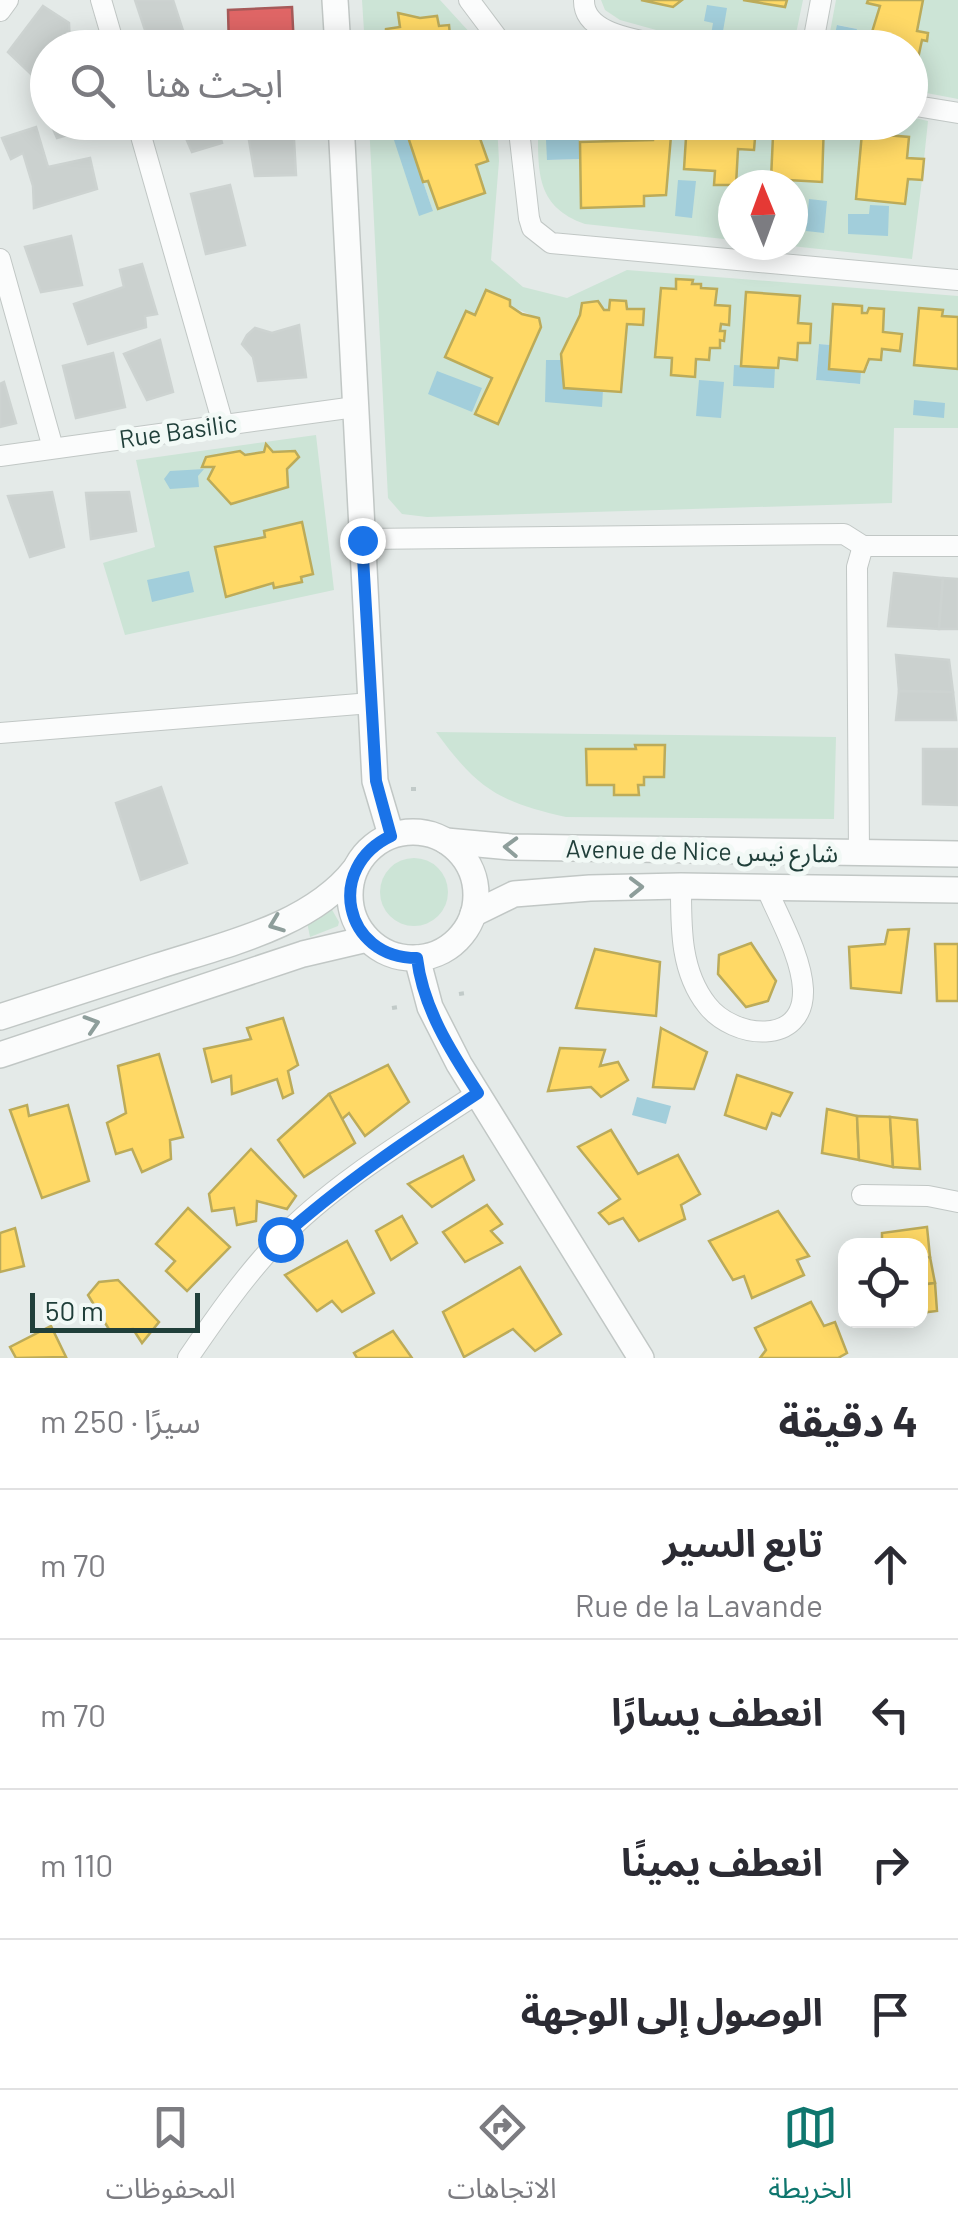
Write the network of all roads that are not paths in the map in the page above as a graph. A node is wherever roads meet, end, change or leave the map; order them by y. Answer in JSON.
{"nodes":[{"id":1,"x":8,"y":0,"type":"edge"},
{"id":2,"x":102,"y":0,"type":"edge"},
{"id":3,"x":335,"y":0,"type":"edge"},
{"id":4,"x":469,"y":0,"type":"edge"},
{"id":5,"x":584,"y":0,"type":"edge"},
{"id":6,"x":821,"y":0,"type":"edge"},
{"id":7,"x":0,"y":11,"type":"edge"},
{"id":8,"x":110,"y":30,"type":"edge"},
{"id":9,"x":337,"y":30,"type":"edge"},
{"id":10,"x":492,"y":30,"type":"edge"},
{"id":11,"x":610,"y":30,"type":"edge"},
{"id":12,"x":815,"y":30,"type":"edge"},
{"id":13,"x":928,"y":107,"type":"edge"},
{"id":14,"x":958,"y":112,"type":"edge"},
{"id":15,"x":141,"y":140,"type":"edge"},
{"id":16,"x":342,"y":140,"type":"edge"},
{"id":17,"x":520,"y":140,"type":"edge"},
{"id":18,"x":0,"y":259,"type":"edge"},
{"id":19,"x":958,"y":280,"type":"edge"},
{"id":20,"x":355,"y":407,"type":"junction"},
{"id":21,"x":223,"y":424,"type":"junction"},
{"id":22,"x":54,"y":448,"type":"junction"},
{"id":23,"x":0,"y":456,"type":"edge"},
{"id":24,"x":362,"y":540,"type":"junction"},
{"id":25,"x":863,"y":546,"type":"junction"},
{"id":26,"x":958,"y":546,"type":"edge"},
{"id":27,"x":371,"y":703,"type":"junction"},
{"id":28,"x":0,"y":733,"type":"edge"},
{"id":29,"x":391,"y":836,"type":"junction"},
{"id":30,"x":446,"y":841,"type":"junction"},
{"id":31,"x":859,"y":853,"type":"junction"},
{"id":32,"x":958,"y":854,"type":"edge"},
{"id":33,"x":354,"y":869,"type":"junction"},
{"id":34,"x":681,"y":886,"type":"junction"},
{"id":35,"x":766,"y":887,"type":"junction"},
{"id":36,"x":958,"y":890,"type":"edge"},
{"id":37,"x":474,"y":914,"type":"junction"},
{"id":38,"x":367,"y":939,"type":"junction"},
{"id":39,"x":417,"y":958,"type":"junction"},
{"id":40,"x":0,"y":1017,"type":"edge"},
{"id":41,"x":0,"y":1055,"type":"edge"},
{"id":42,"x":478,"y":1093,"type":"junction"},
{"id":43,"x":862,"y":1195,"type":"dead end"},
{"id":44,"x":958,"y":1202,"type":"edge"},
{"id":45,"x":188,"y":1358,"type":"edge"},
{"id":46,"x":641,"y":1358,"type":"edge"}],
"edges":[{"from":1,"to":7,"type":"street"},
{"from":2,"to":8,"type":"street"},
{"from":3,"to":9,"type":"street"},
{"from":4,"to":10,"type":"street"},
{"from":5,"to":11,"type":"street"},
{"from":6,"to":12,"type":"street"},
{"from":13,"to":14,"type":"street"},
{"from":15,"to":21,"type":"street"},
{"from":16,"to":20,"type":"street"},
{"from":17,"to":19,"type":"street"},
{"from":18,"to":22,"type":"street"},
{"from":20,"to":21,"type":"street","name":"Rue Basilic"},
{"from":20,"to":24,"type":"street"},
{"from":21,"to":22,"type":"street","name":"Rue Basilic"},
{"from":22,"to":23,"type":"street","name":"Rue Basilic"},
{"from":24,"to":25,"type":"street"},
{"from":24,"to":27,"type":"street"},
{"from":25,"to":26,"type":"street"},
{"from":25,"to":31,"type":"street"},
{"from":27,"to":28,"type":"street"},
{"from":27,"to":29,"type":"street"},
{"from":29,"to":30,"type":"street"},
{"from":29,"to":33,"type":"street"},
{"from":31,"to":30,"type":"street","name":"Avenue de Nice شارع نيس","one_way":true},
{"from":30,"to":37,"type":"street"},
{"from":31,"to":32,"type":"street","name":"Avenue de Nice شارع نيس"},
{"from":33,"to":38,"type":"street"},
{"from":33,"to":40,"type":"street","one_way":true},
{"from":34,"to":35,"type":"street","name":"Avenue de Nice شارع نيس"},
{"from":34,"to":35,"type":"street"},
{"from":37,"to":34,"type":"street","name":"Avenue de Nice شارع نيس","one_way":true},
{"from":35,"to":36,"type":"street","name":"Avenue de Nice شارع نيس"},
{"from":37,"to":39,"type":"street"},
{"from":38,"to":39,"type":"street"},
{"from":41,"to":38,"type":"street","one_way":true},
{"from":39,"to":42,"type":"street"},
{"from":42,"to":45,"type":"street"},
{"from":42,"to":46,"type":"street"},
{"from":43,"to":44,"type":"street"}]}
